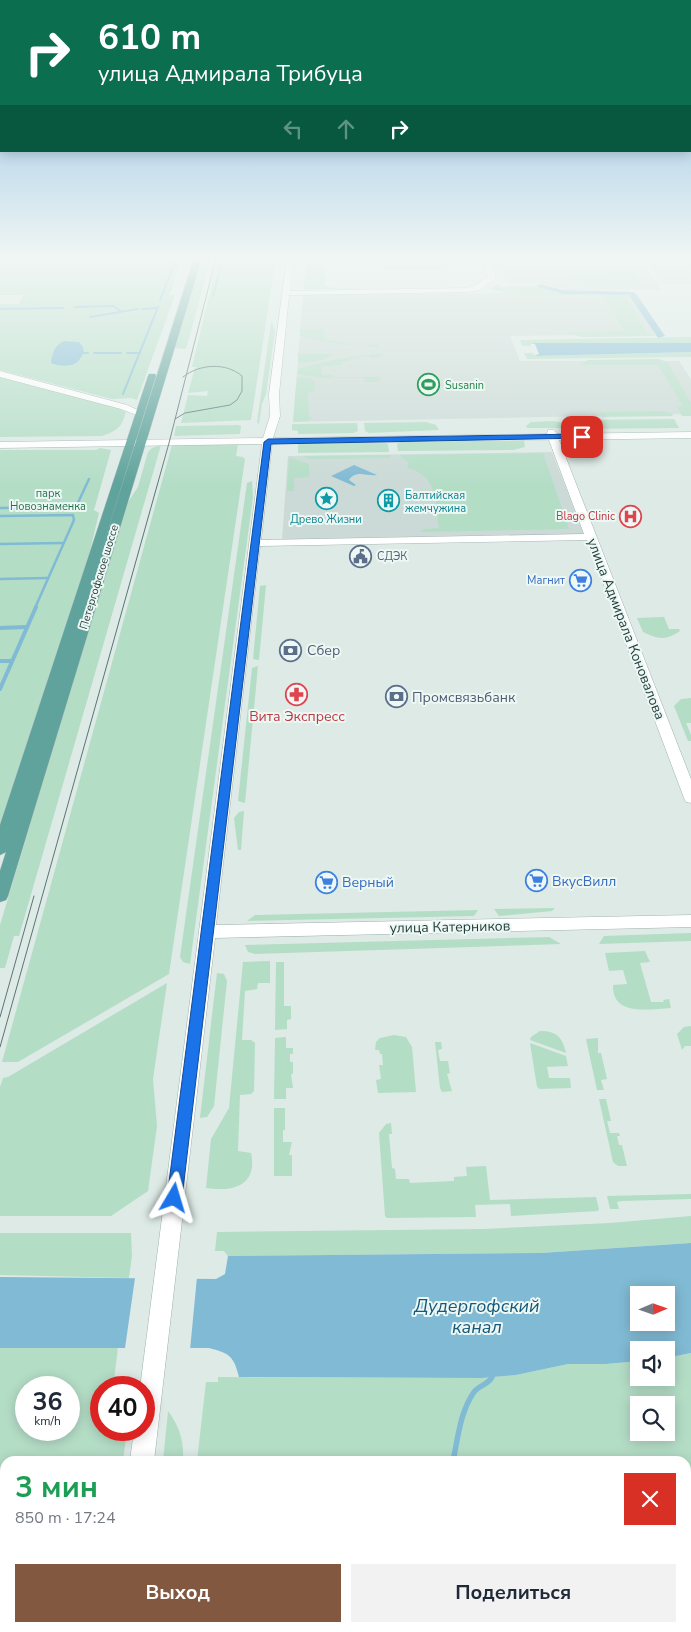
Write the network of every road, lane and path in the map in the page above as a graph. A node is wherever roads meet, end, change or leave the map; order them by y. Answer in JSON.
{"nodes":[{"id":1,"x":165,"y":334,"type":"edge"},
{"id":2,"x":175,"y":334,"type":"edge"},
{"id":3,"x":281,"y":334,"type":"edge"},
{"id":4,"x":0,"y":374,"type":"edge"},
{"id":5,"x":139,"y":413,"type":"junction"},
{"id":6,"x":691,"y":430,"type":"edge"},
{"id":7,"x":552,"y":435,"type":"junction"},
{"id":8,"x":691,"y":435,"type":"edge"},
{"id":9,"x":268,"y":439,"type":"junction"},
{"id":10,"x":0,"y":440,"type":"edge"},
{"id":11,"x":142,"y":440,"type":"junction"},
{"id":12,"x":130,"y":441,"type":"junction"},
{"id":13,"x":0,"y":445,"type":"edge"},
{"id":14,"x":591,"y":537,"type":"junction"},
{"id":15,"x":255,"y":543,"type":"junction"},
{"id":16,"x":691,"y":798,"type":"edge"},
{"id":17,"x":0,"y":849,"type":"edge"},
{"id":18,"x":0,"y":896,"type":"edge"},
{"id":19,"x":691,"y":921,"type":"edge"},
{"id":20,"x":208,"y":932,"type":"junction"},
{"id":21,"x":143,"y":1456,"type":"edge"}],
"edges":[{"from":1,"to":5,"type":"main road","name":"Петергофское шоссе"},
{"from":2,"to":11,"type":"main road","name":"Петергофское шоссе"},
{"from":3,"to":9,"type":"street"},
{"from":4,"to":5,"type":"street"},
{"from":5,"to":12,"type":"main road","name":"Петергофское шоссе"},
{"from":6,"to":7,"type":"street"},
{"from":7,"to":8,"type":"street"},
{"from":7,"to":9,"type":"street"},
{"from":7,"to":14,"type":"street","name":"улица Адмирала Коновалова"},
{"from":9,"to":11,"type":"street"},
{"from":9,"to":15,"type":"street"},
{"from":10,"to":12,"type":"street"},
{"from":11,"to":12,"type":"street"},
{"from":11,"to":18,"type":"main road","name":"Петергофское шоссе"},
{"from":12,"to":13,"type":"street"},
{"from":12,"to":17,"type":"main road","name":"Петергофское шоссе"},
{"from":14,"to":15,"type":"street"},
{"from":14,"to":16,"type":"street","name":"улица Адмирала Коновалова"},
{"from":15,"to":20,"type":"street"},
{"from":19,"to":20,"type":"street","name":"улица Катерников"},
{"from":20,"to":21,"type":"street"}]}
